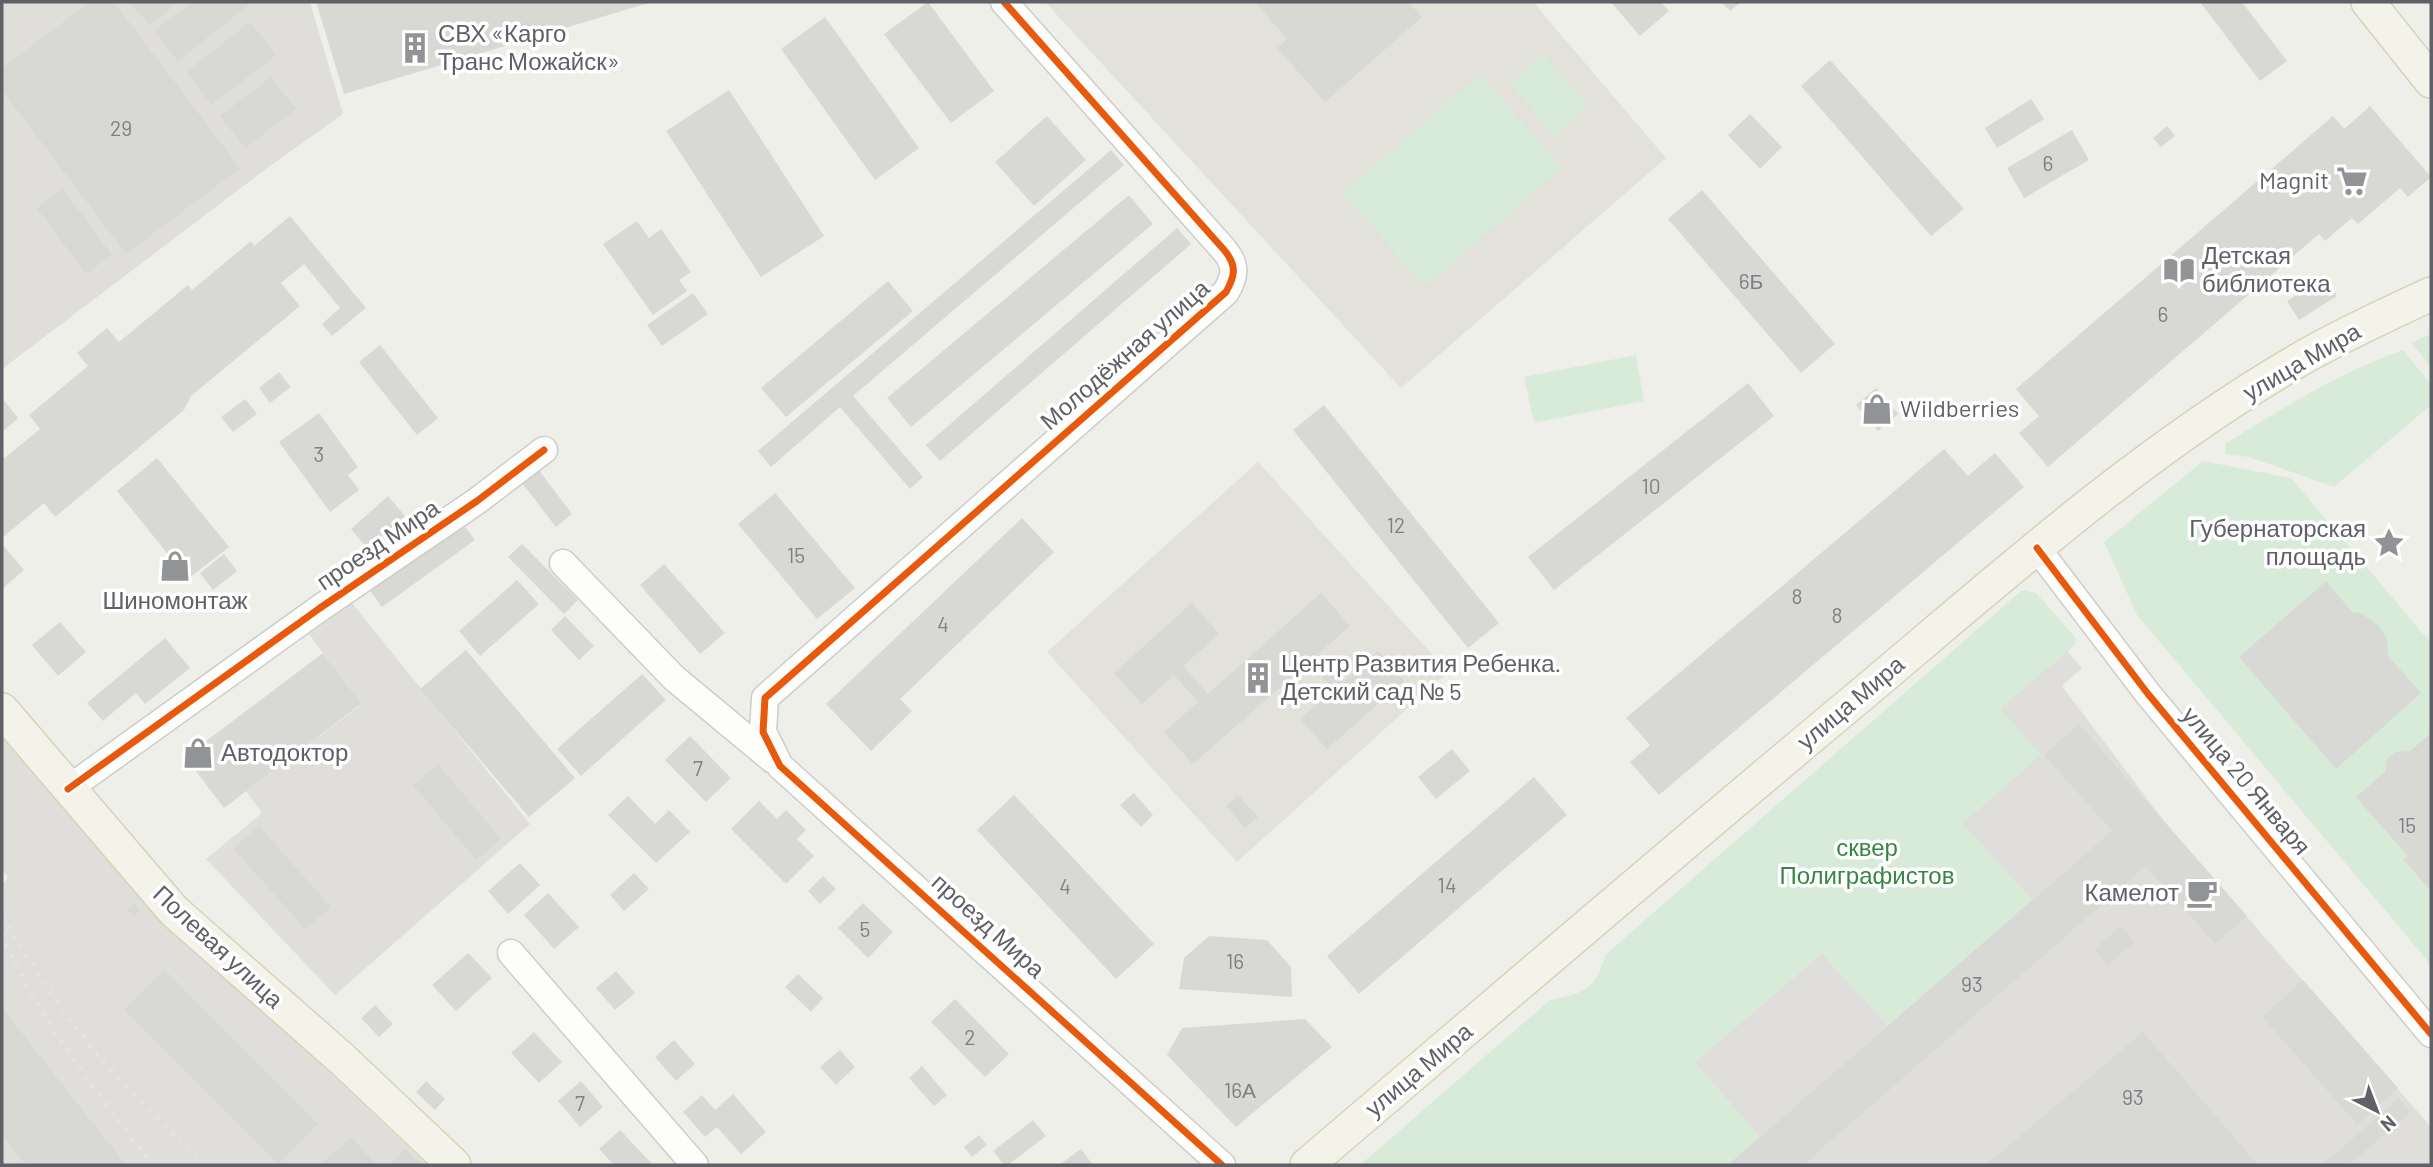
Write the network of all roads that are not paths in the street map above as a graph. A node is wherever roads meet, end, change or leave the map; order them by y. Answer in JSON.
{"nodes":[{"id":1,"x":1004,"y":2,"type":"edge"},
{"id":2,"x":2368,"y":2,"type":"edge"},
{"id":3,"x":2431,"y":81,"type":"edge"},
{"id":4,"x":2431,"y":294,"type":"edge"},
{"id":5,"x":544,"y":450,"type":"dead end"},
{"id":6,"x":2036,"y":548,"type":"junction"},
{"id":7,"x":563,"y":563,"type":"dead end"},
{"id":8,"x":765,"y":698,"type":"joint"},
{"id":9,"x":2,"y":710,"type":"edge"},
{"id":10,"x":780,"y":766,"type":"junction"},
{"id":11,"x":68,"y":789,"type":"junction"},
{"id":12,"x":511,"y":953,"type":"dead end"},
{"id":13,"x":2431,"y":1034,"type":"edge"},
{"id":14,"x":454,"y":1165,"type":"edge"},
{"id":15,"x":695,"y":1165,"type":"edge"},
{"id":16,"x":1222,"y":1165,"type":"edge"},
{"id":17,"x":1307,"y":1165,"type":"edge"}],
"edges":[{"from":1,"to":8,"type":"street","name":"Молодёжная улица"},
{"from":2,"to":3,"type":"main road"},
{"from":4,"to":6,"type":"main road","name":"улица Мира"},
{"from":5,"to":11,"type":"street","name":"проезд Мира"},
{"from":6,"to":13,"type":"street","name":"улица 20 Января"},
{"from":6,"to":17,"type":"main road","name":"улица Мира"},
{"from":7,"to":10,"type":"street","name":"проезд Мира"},
{"from":8,"to":10,"type":"street","name":"проезд Мира"},
{"from":9,"to":11,"type":"main road","name":"Полевая улица"},
{"from":10,"to":16,"type":"street","name":"проезд Мира"},
{"from":11,"to":14,"type":"main road","name":"Полевая улица"},
{"from":12,"to":15,"type":"street"}]}
